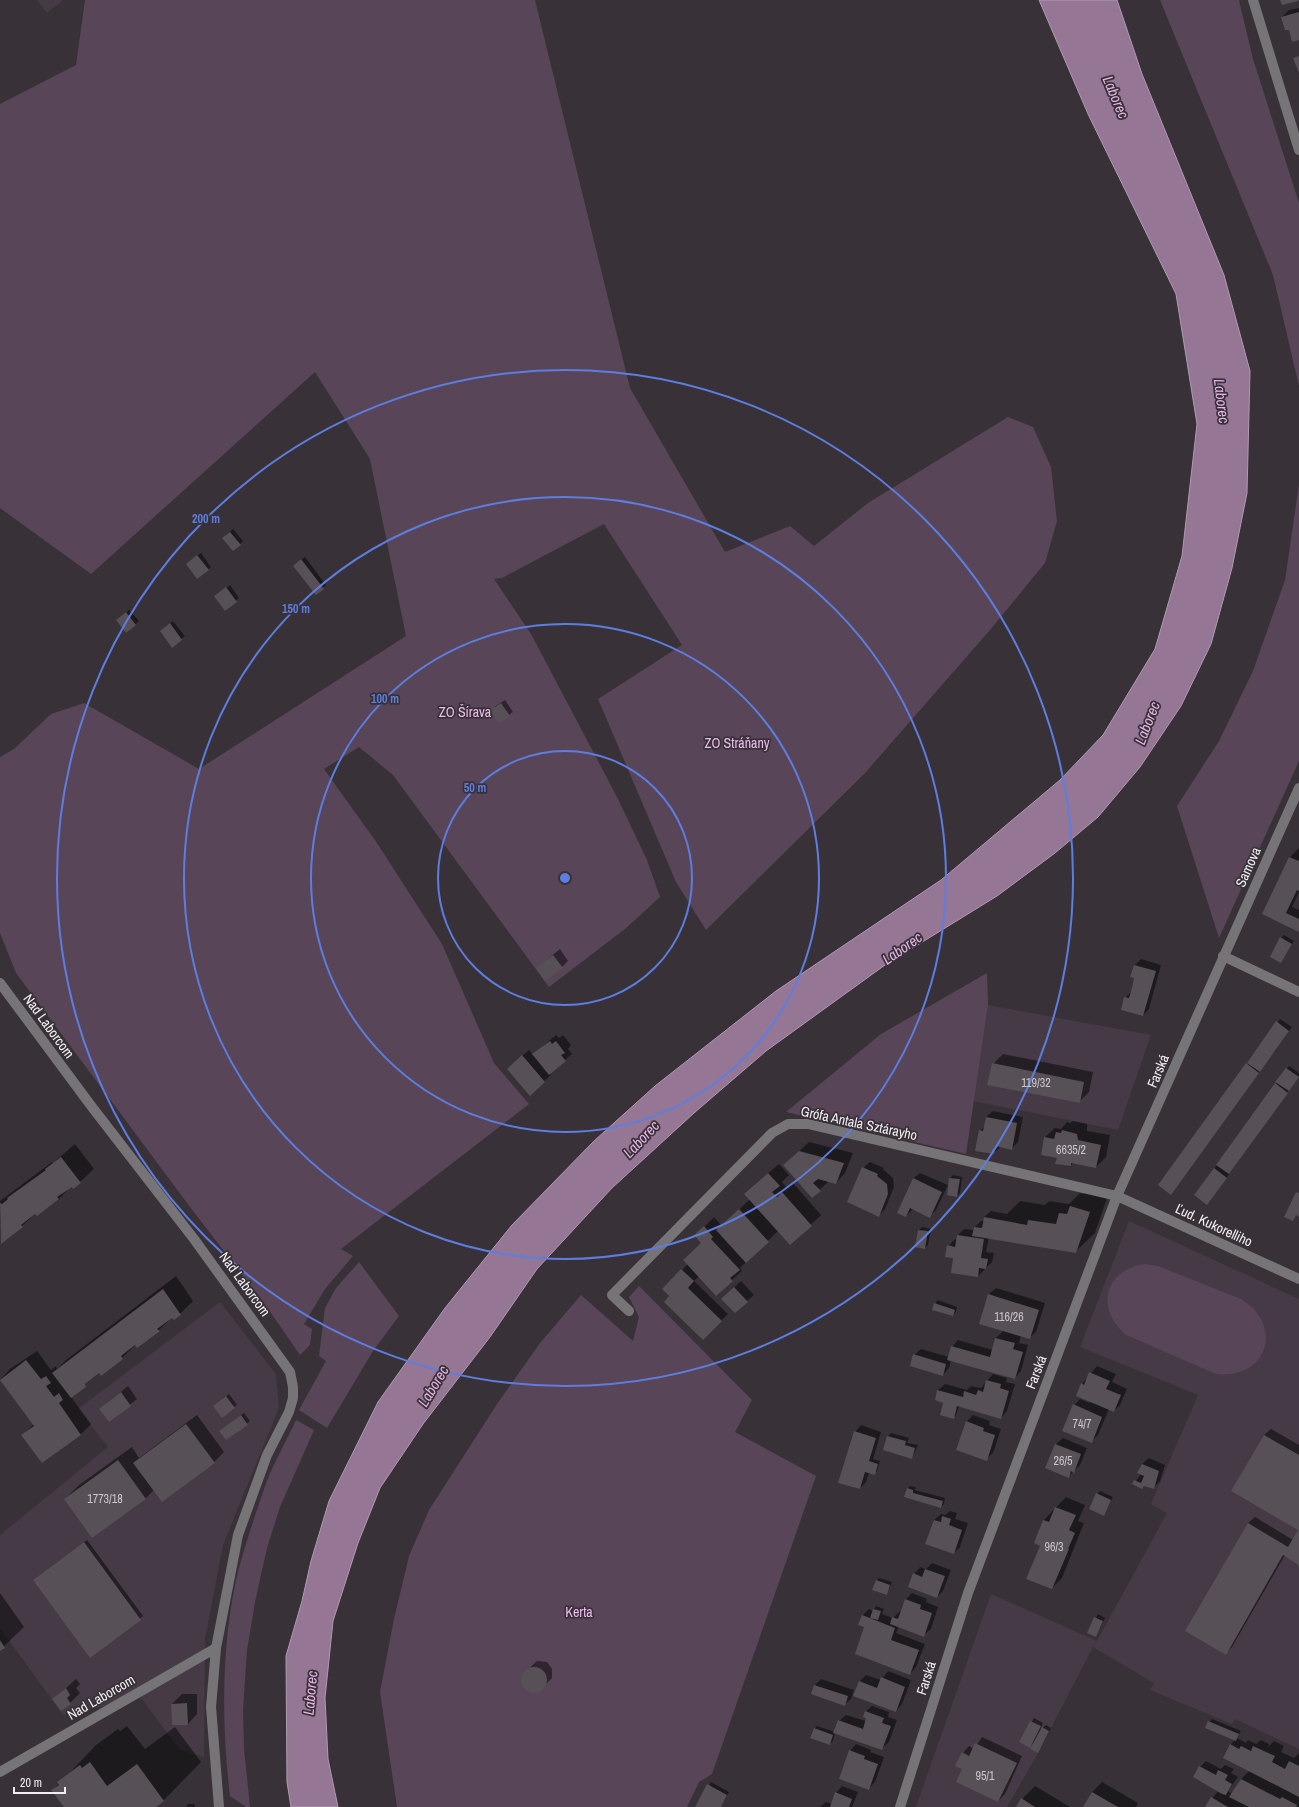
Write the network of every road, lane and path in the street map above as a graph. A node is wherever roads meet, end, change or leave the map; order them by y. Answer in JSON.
{"nodes":[{"id":1,"x":1253,"y":0,"type":"edge"},
{"id":2,"x":1299,"y":150,"type":"edge"},
{"id":3,"x":1299,"y":788,"type":"edge"},
{"id":4,"x":1223,"y":956,"type":"junction"},
{"id":5,"x":0,"y":983,"type":"edge"},
{"id":6,"x":1299,"y":992,"type":"edge"},
{"id":7,"x":1117,"y":1196,"type":"junction"},
{"id":8,"x":1299,"y":1279,"type":"edge"},
{"id":9,"x":629,"y":1311,"type":"dead end"},
{"id":10,"x":216,"y":1648,"type":"junction"},
{"id":11,"x":0,"y":1772,"type":"edge"},
{"id":12,"x":219,"y":1807,"type":"edge"},
{"id":13,"x":900,"y":1807,"type":"edge"}],
"edges":[{"from":1,"to":2,"type":"street"},
{"from":3,"to":4,"type":"street","name":"Samova"},
{"from":4,"to":6,"type":"street"},
{"from":4,"to":7,"type":"street","name":"Farská"},
{"from":5,"to":10,"type":"street","name":"Nad Laborcom"},
{"from":7,"to":8,"type":"street","name":"Ľud. Kukorelliho"},
{"from":7,"to":9,"type":"street","name":"Grófa Antala Sztárayho"},
{"from":7,"to":13,"type":"street","name":"Farská"},
{"from":10,"to":11,"type":"street","name":"Nad Laborcom"},
{"from":10,"to":12,"type":"street","name":"Nad Laborcom"}]}
